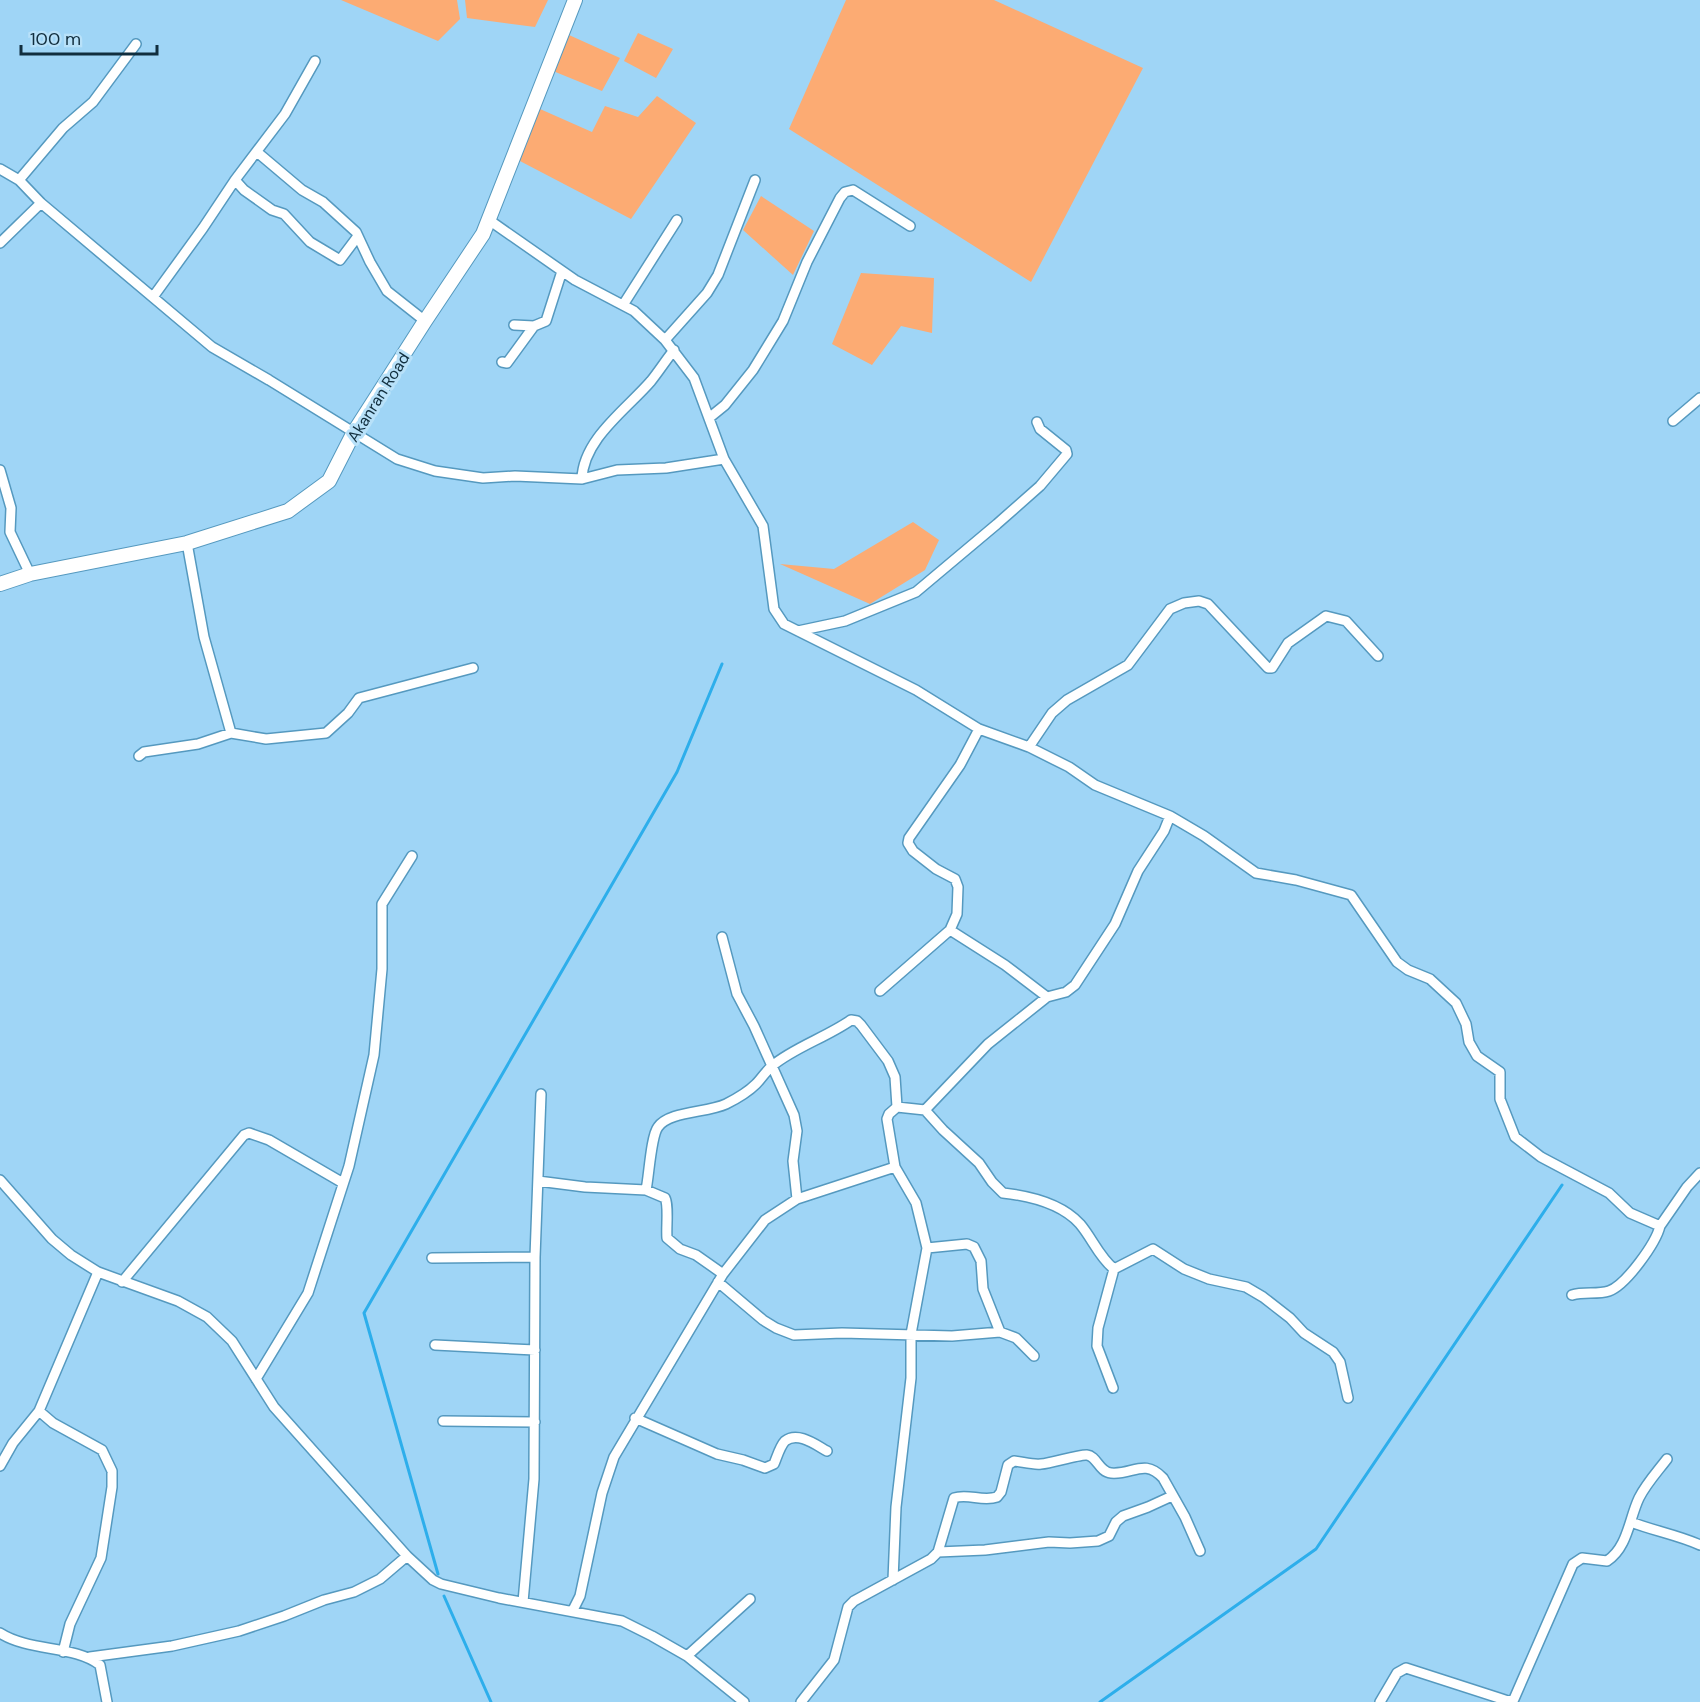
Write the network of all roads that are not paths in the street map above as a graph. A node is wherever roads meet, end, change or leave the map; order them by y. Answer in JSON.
{"nodes":[{"id":1,"x":574,"y":0,"type":"edge"},
{"id":2,"x":136,"y":44,"type":"dead end"},
{"id":3,"x":315,"y":61,"type":"dead end"},
{"id":4,"x":257,"y":152,"type":"junction"},
{"id":5,"x":0,"y":169,"type":"edge"},
{"id":6,"x":19,"y":180,"type":"junction"},
{"id":7,"x":235,"y":180,"type":"junction"},
{"id":8,"x":755,"y":180,"type":"dead end"},
{"id":9,"x":41,"y":202,"type":"junction"},
{"id":10,"x":489,"y":220,"type":"junction"},
{"id":11,"x":677,"y":220,"type":"dead end"},
{"id":12,"x":910,"y":226,"type":"dead end"},
{"id":13,"x":358,"y":236,"type":"junction"},
{"id":14,"x":0,"y":243,"type":"edge"},
{"id":15,"x":562,"y":271,"type":"junction"},
{"id":16,"x":153,"y":297,"type":"junction"},
{"id":17,"x":622,"y":305,"type":"junction"},
{"id":18,"x":425,"y":321,"type":"junction"},
{"id":19,"x":514,"y":325,"type":"dead end"},
{"id":20,"x":534,"y":326,"type":"junction"},
{"id":21,"x":665,"y":340,"type":"junction"},
{"id":22,"x":674,"y":350,"type":"junction"},
{"id":23,"x":502,"y":362,"type":"dead end"},
{"id":24,"x":1700,"y":398,"type":"edge"},
{"id":25,"x":709,"y":418,"type":"junction"},
{"id":26,"x":1673,"y":421,"type":"dead end"},
{"id":27,"x":1037,"y":422,"type":"dead end"},
{"id":28,"x":354,"y":432,"type":"junction"},
{"id":29,"x":724,"y":459,"type":"junction"},
{"id":30,"x":0,"y":470,"type":"edge"},
{"id":31,"x":582,"y":479,"type":"junction"},
{"id":32,"x":187,"y":543,"type":"junction"},
{"id":33,"x":30,"y":574,"type":"junction"},
{"id":34,"x":0,"y":584,"type":"edge"},
{"id":35,"x":798,"y":631,"type":"junction"},
{"id":36,"x":1378,"y":656,"type":"dead end"},
{"id":37,"x":473,"y":668,"type":"dead end"},
{"id":38,"x":979,"y":729,"type":"junction"},
{"id":39,"x":231,"y":733,"type":"junction"},
{"id":40,"x":1029,"y":747,"type":"junction"},
{"id":41,"x":139,"y":756,"type":"dead end"},
{"id":42,"x":1170,"y":816,"type":"junction"},
{"id":43,"x":411,"y":856,"type":"dead end"},
{"id":44,"x":950,"y":930,"type":"junction"},
{"id":45,"x":722,"y":938,"type":"dead end"},
{"id":46,"x":880,"y":991,"type":"dead end"},
{"id":47,"x":1047,"y":997,"type":"junction"},
{"id":48,"x":772,"y":1066,"type":"junction"},
{"id":49,"x":542,"y":1094,"type":"dead end"},
{"id":50,"x":897,"y":1107,"type":"junction"},
{"id":51,"x":925,"y":1110,"type":"junction"},
{"id":52,"x":896,"y":1167,"type":"junction"},
{"id":53,"x":1700,"y":1173,"type":"edge"},
{"id":54,"x":0,"y":1179,"type":"edge"},
{"id":55,"x":538,"y":1181,"type":"junction"},
{"id":56,"x":343,"y":1183,"type":"junction"},
{"id":57,"x":646,"y":1190,"type":"junction"},
{"id":58,"x":797,"y":1199,"type":"junction"},
{"id":59,"x":1660,"y":1226,"type":"junction"},
{"id":60,"x":927,"y":1248,"type":"junction"},
{"id":61,"x":535,"y":1257,"type":"junction"},
{"id":62,"x":432,"y":1258,"type":"dead end"},
{"id":63,"x":1114,"y":1269,"type":"junction"},
{"id":64,"x":98,"y":1272,"type":"junction"},
{"id":65,"x":720,"y":1278,"type":"junction"},
{"id":66,"x":122,"y":1281,"type":"junction"},
{"id":67,"x":1572,"y":1295,"type":"dead end"},
{"id":68,"x":1000,"y":1332,"type":"junction"},
{"id":69,"x":911,"y":1334,"type":"junction"},
{"id":70,"x":435,"y":1345,"type":"dead end"},
{"id":71,"x":535,"y":1350,"type":"junction"},
{"id":72,"x":1034,"y":1356,"type":"dead end"},
{"id":73,"x":256,"y":1379,"type":"junction"},
{"id":74,"x":1113,"y":1388,"type":"dead end"},
{"id":75,"x":1348,"y":1398,"type":"dead end"},
{"id":76,"x":39,"y":1411,"type":"junction"},
{"id":77,"x":635,"y":1418,"type":"junction"},
{"id":78,"x":443,"y":1421,"type":"dead end"},
{"id":79,"x":535,"y":1422,"type":"junction"},
{"id":80,"x":827,"y":1451,"type":"dead end"},
{"id":81,"x":1666,"y":1459,"type":"dead end"},
{"id":82,"x":0,"y":1466,"type":"edge"},
{"id":83,"x":1172,"y":1496,"type":"junction"},
{"id":84,"x":1631,"y":1522,"type":"junction"},
{"id":85,"x":1700,"y":1545,"type":"edge"},
{"id":86,"x":1200,"y":1551,"type":"dead end"},
{"id":87,"x":938,"y":1552,"type":"junction"},
{"id":88,"x":407,"y":1556,"type":"junction"},
{"id":89,"x":893,"y":1580,"type":"junction"},
{"id":90,"x":750,"y":1599,"type":"dead end"},
{"id":91,"x":523,"y":1602,"type":"junction"},
{"id":92,"x":573,"y":1610,"type":"junction"},
{"id":93,"x":0,"y":1633,"type":"edge"},
{"id":94,"x":63,"y":1652,"type":"junction"},
{"id":95,"x":687,"y":1656,"type":"junction"},
{"id":96,"x":90,"y":1657,"type":"junction"},
{"id":97,"x":107,"y":1702,"type":"edge"},
{"id":98,"x":744,"y":1702,"type":"edge"},
{"id":99,"x":801,"y":1702,"type":"edge"},
{"id":100,"x":1380,"y":1702,"type":"edge"}],
"edges":[{"from":1,"to":10,"type":"main road","name":"Akanran Road"},
{"from":2,"to":6,"type":"street"},
{"from":3,"to":4,"type":"street"},
{"from":4,"to":7,"type":"street"},
{"from":4,"to":13,"type":"street"},
{"from":5,"to":6,"type":"street"},
{"from":6,"to":9,"type":"street"},
{"from":7,"to":13,"type":"street"},
{"from":7,"to":16,"type":"street"},
{"from":8,"to":21,"type":"street"},
{"from":9,"to":14,"type":"street"},
{"from":9,"to":16,"type":"street"},
{"from":10,"to":15,"type":"street"},
{"from":10,"to":18,"type":"main road","name":"Akanran Road"},
{"from":11,"to":17,"type":"street"},
{"from":12,"to":25,"type":"street"},
{"from":13,"to":18,"type":"street"},
{"from":15,"to":17,"type":"street"},
{"from":15,"to":20,"type":"street"},
{"from":16,"to":28,"type":"street"},
{"from":17,"to":21,"type":"street"},
{"from":18,"to":28,"type":"main road","name":"Akanran Road"},
{"from":19,"to":20,"type":"street"},
{"from":20,"to":23,"type":"street"},
{"from":21,"to":22,"type":"street"},
{"from":22,"to":25,"type":"street"},
{"from":22,"to":31,"type":"street"},
{"from":24,"to":26,"type":"street"},
{"from":25,"to":29,"type":"street"},
{"from":27,"to":35,"type":"street"},
{"from":28,"to":31,"type":"street"},
{"from":28,"to":32,"type":"main road","name":"Akanran Road"},
{"from":29,"to":31,"type":"street"},
{"from":29,"to":35,"type":"street"},
{"from":30,"to":33,"type":"street"},
{"from":32,"to":33,"type":"main road","name":"Akanran Road"},
{"from":32,"to":39,"type":"street"},
{"from":33,"to":34,"type":"main road","name":"Akanran Road"},
{"from":35,"to":38,"type":"street"},
{"from":36,"to":40,"type":"street"},
{"from":37,"to":39,"type":"street"},
{"from":38,"to":40,"type":"street"},
{"from":38,"to":44,"type":"street"},
{"from":39,"to":41,"type":"street"},
{"from":40,"to":42,"type":"street"},
{"from":42,"to":47,"type":"street"},
{"from":42,"to":59,"type":"street"},
{"from":43,"to":56,"type":"street"},
{"from":44,"to":46,"type":"street"},
{"from":44,"to":47,"type":"street"},
{"from":45,"to":48,"type":"street"},
{"from":47,"to":51,"type":"street"},
{"from":48,"to":50,"type":"street"},
{"from":48,"to":57,"type":"street"},
{"from":48,"to":58,"type":"street"},
{"from":49,"to":55,"type":"street"},
{"from":50,"to":51,"type":"street"},
{"from":50,"to":52,"type":"street"},
{"from":51,"to":63,"type":"street"},
{"from":52,"to":58,"type":"street"},
{"from":52,"to":60,"type":"street"},
{"from":53,"to":59,"type":"street"},
{"from":54,"to":64,"type":"street"},
{"from":55,"to":57,"type":"street"},
{"from":55,"to":61,"type":"street"},
{"from":56,"to":66,"type":"street"},
{"from":56,"to":73,"type":"street"},
{"from":57,"to":65,"type":"street"},
{"from":58,"to":65,"type":"street"},
{"from":59,"to":67,"type":"street"},
{"from":60,"to":68,"type":"street"},
{"from":60,"to":69,"type":"street"},
{"from":61,"to":62,"type":"street"},
{"from":61,"to":71,"type":"street"},
{"from":63,"to":74,"type":"street"},
{"from":63,"to":75,"type":"street"},
{"from":64,"to":66,"type":"street"},
{"from":64,"to":76,"type":"street"},
{"from":65,"to":69,"type":"street"},
{"from":65,"to":77,"type":"street"},
{"from":66,"to":73,"type":"street"},
{"from":68,"to":69,"type":"street"},
{"from":68,"to":72,"type":"street"},
{"from":69,"to":89,"type":"street"},
{"from":70,"to":71,"type":"street"},
{"from":71,"to":79,"type":"street"},
{"from":73,"to":88,"type":"street"},
{"from":76,"to":82,"type":"street"},
{"from":76,"to":94,"type":"street"},
{"from":77,"to":80,"type":"street"},
{"from":77,"to":92,"type":"street"},
{"from":78,"to":79,"type":"street"},
{"from":79,"to":91,"type":"street"},
{"from":81,"to":84,"type":"street"},
{"from":83,"to":86,"type":"street"},
{"from":83,"to":87,"type":"street"},
{"from":83,"to":87,"type":"street"},
{"from":84,"to":85,"type":"street"},
{"from":84,"to":100,"type":"street"},
{"from":87,"to":89,"type":"street"},
{"from":88,"to":91,"type":"street"},
{"from":88,"to":96,"type":"street"},
{"from":89,"to":99,"type":"street"},
{"from":90,"to":95,"type":"street"},
{"from":91,"to":92,"type":"street"},
{"from":92,"to":95,"type":"street"},
{"from":93,"to":94,"type":"street"},
{"from":94,"to":96,"type":"street"},
{"from":95,"to":98,"type":"street"},
{"from":96,"to":97,"type":"street"}]}
